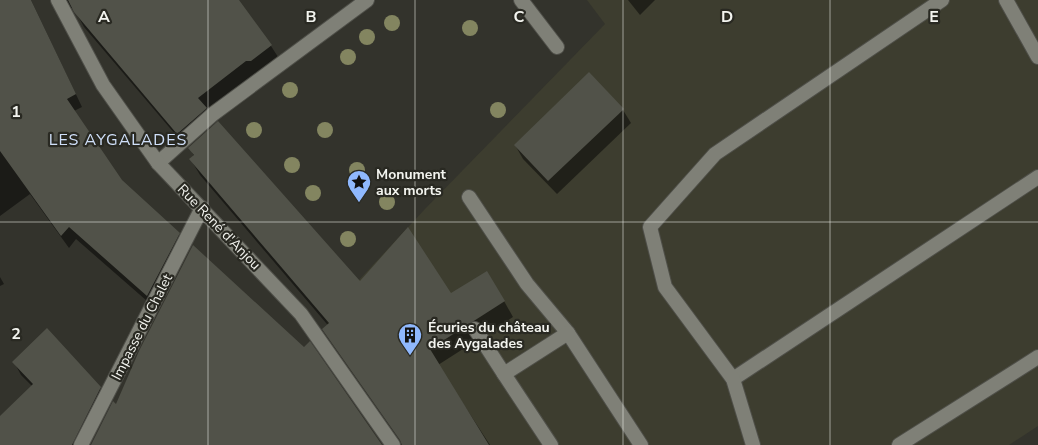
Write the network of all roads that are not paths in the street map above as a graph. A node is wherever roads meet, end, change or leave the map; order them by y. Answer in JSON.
{"nodes":[{"id":1,"x":58,"y":0,"type":"edge"},
{"id":2,"x":367,"y":0,"type":"edge"},
{"id":3,"x":521,"y":0,"type":"edge"},
{"id":4,"x":942,"y":0,"type":"edge"},
{"id":5,"x":1006,"y":0,"type":"edge"},
{"id":6,"x":557,"y":47,"type":"dead end"},
{"id":7,"x":1038,"y":57,"type":"edge"},
{"id":8,"x":158,"y":163,"type":"junction"},
{"id":9,"x":1038,"y":177,"type":"edge"},
{"id":10,"x":469,"y":197,"type":"dead end"},
{"id":11,"x":202,"y":208,"type":"junction"},
{"id":12,"x":475,"y":329,"type":"dead end"},
{"id":13,"x":568,"y":333,"type":"junction"},
{"id":14,"x":1038,"y":357,"type":"edge"},
{"id":15,"x":504,"y":374,"type":"junction"},
{"id":16,"x":733,"y":379,"type":"junction"},
{"id":17,"x":81,"y":445,"type":"edge"},
{"id":18,"x":393,"y":445,"type":"edge"},
{"id":19,"x":551,"y":445,"type":"edge"},
{"id":20,"x":640,"y":445,"type":"edge"},
{"id":21,"x":752,"y":445,"type":"edge"},
{"id":22,"x":899,"y":445,"type":"edge"}],
"edges":[{"from":1,"to":8,"type":"street","name":"Rue René d'Anjou"},
{"from":2,"to":8,"type":"street"},
{"from":3,"to":6,"type":"street"},
{"from":4,"to":16,"type":"street"},
{"from":5,"to":7,"type":"street"},
{"from":8,"to":11,"type":"street","name":"Rue René d'Anjou"},
{"from":9,"to":16,"type":"street"},
{"from":10,"to":13,"type":"street"},
{"from":11,"to":17,"type":"street","name":"Impasse du Chalet"},
{"from":11,"to":18,"type":"street","name":"Rue René d'Anjou"},
{"from":12,"to":15,"type":"street"},
{"from":13,"to":15,"type":"street"},
{"from":13,"to":20,"type":"street"},
{"from":14,"to":22,"type":"street"},
{"from":15,"to":19,"type":"street"},
{"from":16,"to":21,"type":"street"}]}
